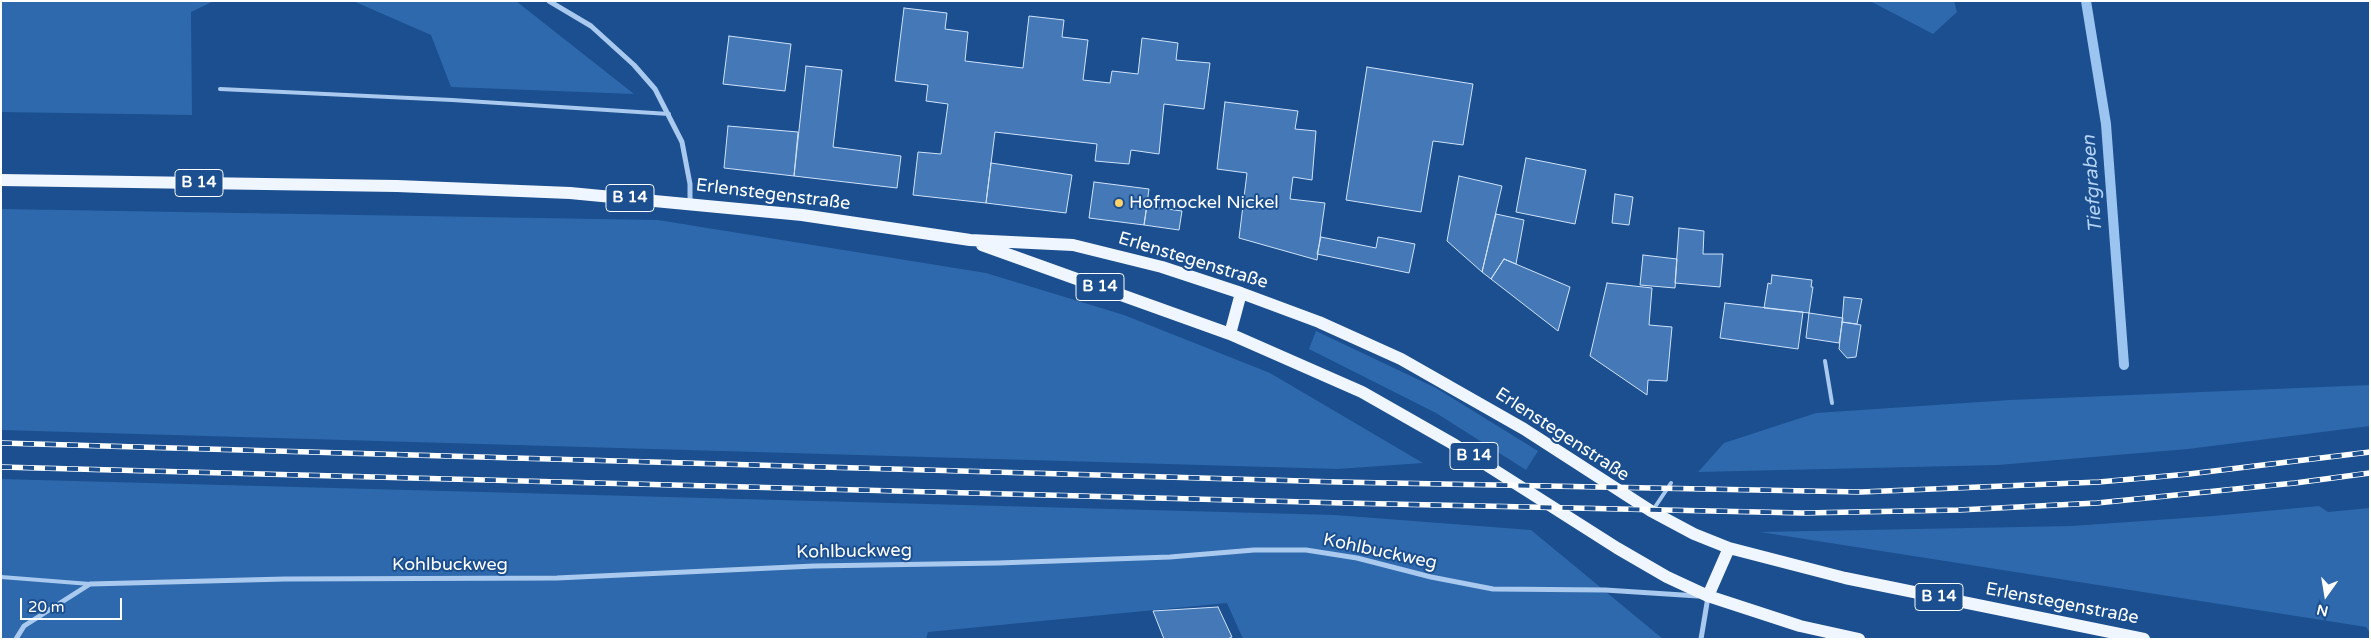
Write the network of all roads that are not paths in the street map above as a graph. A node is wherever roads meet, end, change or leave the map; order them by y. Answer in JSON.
{"nodes":[{"id":1,"x":549,"y":1,"type":"edge"},
{"id":2,"x":220,"y":90,"type":"dead end"},
{"id":3,"x":669,"y":114,"type":"junction"},
{"id":4,"x":1,"y":180,"type":"edge"},
{"id":5,"x":690,"y":203,"type":"junction"},
{"id":6,"x":970,"y":240,"type":"junction"},
{"id":7,"x":1241,"y":293,"type":"junction"},
{"id":8,"x":1230,"y":334,"type":"junction"},
{"id":9,"x":1825,"y":361,"type":"dead end"},
{"id":10,"x":1832,"y":403,"type":"dead end"},
{"id":11,"x":1671,"y":483,"type":"dead end"},
{"id":12,"x":1652,"y":512,"type":"junction"},
{"id":13,"x":1729,"y":548,"type":"junction"},
{"id":14,"x":1,"y":577,"type":"edge"},
{"id":15,"x":90,"y":584,"type":"junction"},
{"id":16,"x":1708,"y":596,"type":"junction"},
{"id":17,"x":16,"y":639,"type":"edge"},
{"id":18,"x":1701,"y":639,"type":"edge"},
{"id":19,"x":1859,"y":639,"type":"edge"},
{"id":20,"x":2144,"y":639,"type":"edge"}],
"edges":[{"from":1,"to":3,"type":"street"},
{"from":2,"to":3,"type":"lane"},
{"from":3,"to":5,"type":"street"},
{"from":4,"to":5,"type":"main road","name":"Erlenstegenstraße","number":"B 14"},
{"from":5,"to":6,"type":"main road","name":"Erlenstegenstraße","number":"B 14"},
{"from":6,"to":7,"type":"main road","name":"Erlenstegenstraße","number":"B 14"},
{"from":6,"to":8,"type":"main road","name":"Erlenstegenstraße","number":"B 14"},
{"from":7,"to":8,"type":"main road"},
{"from":7,"to":12,"type":"main road","name":"Erlenstegenstraße","number":"B 14"},
{"from":8,"to":16,"type":"main road","name":"Erlenstegenstraße","number":"B 14"},
{"from":9,"to":10,"type":"lane"},
{"from":11,"to":12,"type":"lane"},
{"from":12,"to":13,"type":"main road","name":"Erlenstegenstraße","number":"B 14"},
{"from":13,"to":16,"type":"main road"},
{"from":13,"to":20,"type":"main road","name":"Erlenstegenstraße","number":"B 14"},
{"from":14,"to":15,"type":"lane"},
{"from":15,"to":16,"type":"street","name":"Kohlbuckweg"},
{"from":15,"to":17,"type":"street"},
{"from":16,"to":18,"type":"street"},
{"from":16,"to":19,"type":"main road","name":"Erlenstegenstraße","number":"B 14"}]}
